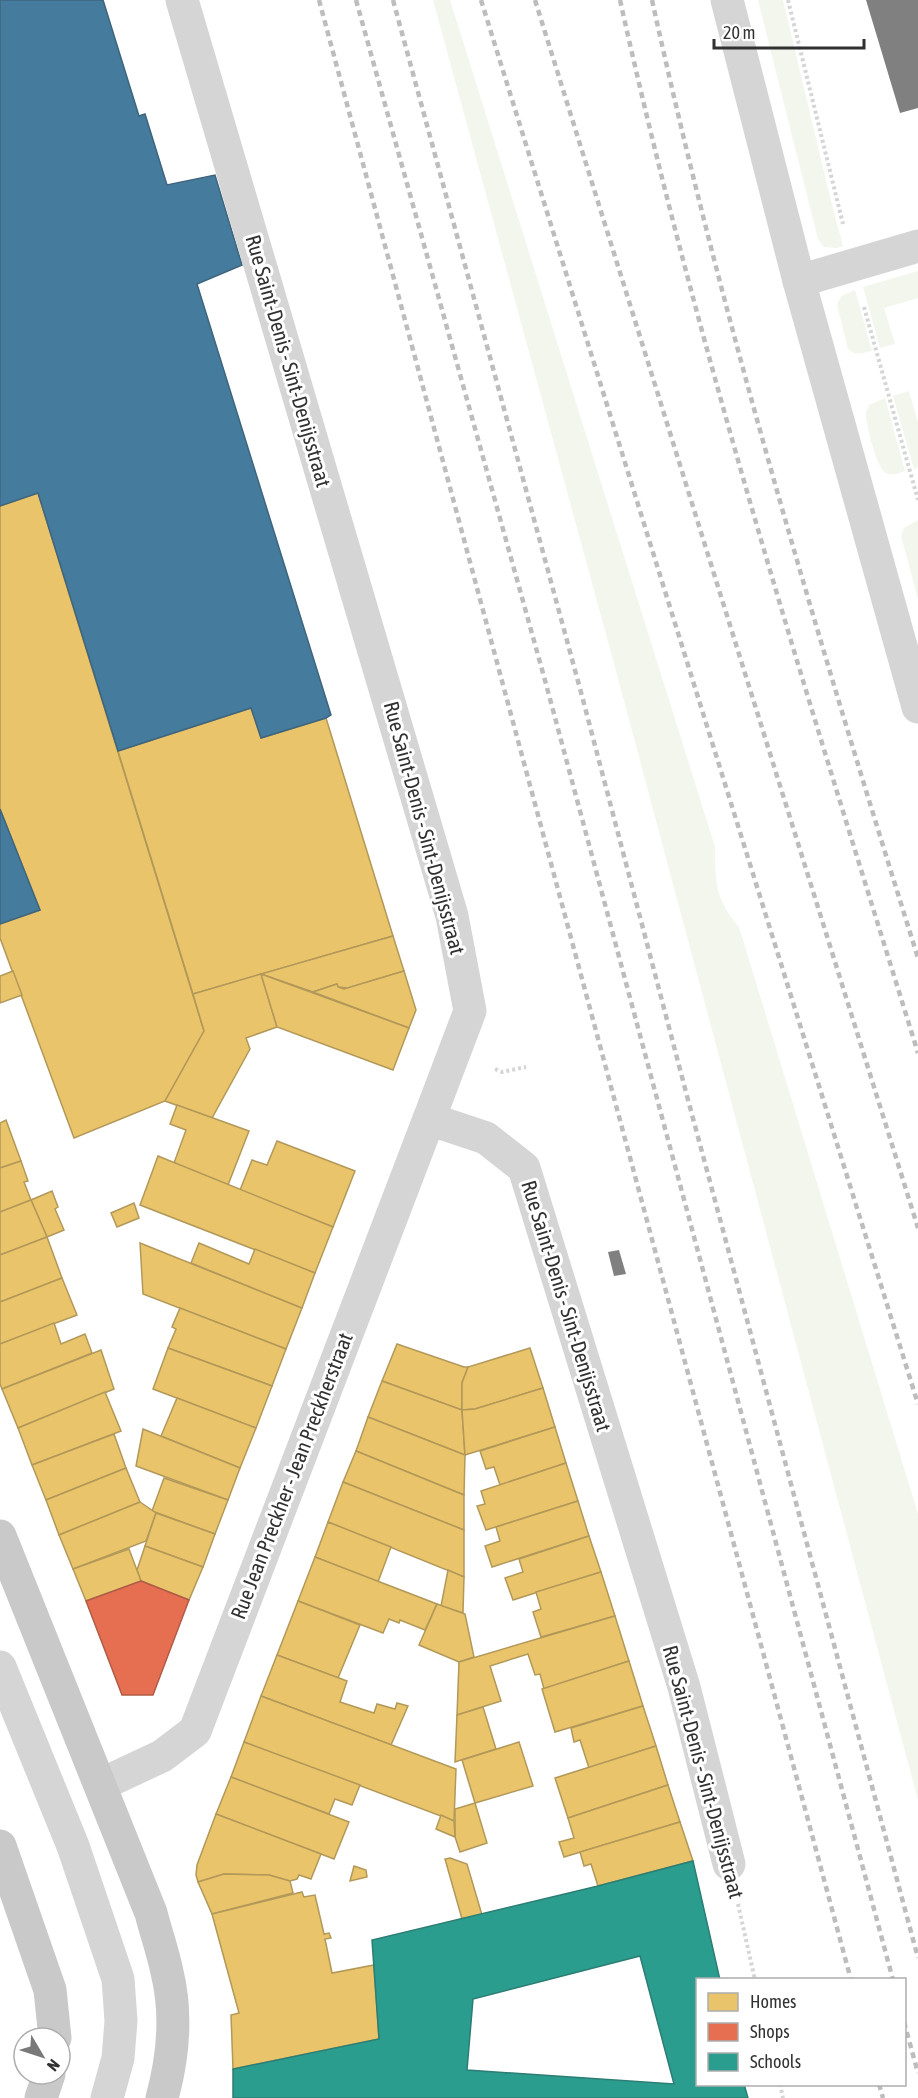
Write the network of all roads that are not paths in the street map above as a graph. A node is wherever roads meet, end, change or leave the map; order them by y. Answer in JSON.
{"nodes":[{"id":1,"x":182,"y":0,"type":"edge"},
{"id":2,"x":727,"y":0,"type":"edge"},
{"id":3,"x":918,"y":246,"type":"edge"},
{"id":4,"x":799,"y":281,"type":"junction"},
{"id":5,"x":909,"y":648,"type":"edge"},
{"id":6,"x":918,"y":707,"type":"edge"},
{"id":7,"x":429,"y":1119,"type":"junction"},
{"id":8,"x":0,"y":1536,"type":"edge"},
{"id":9,"x":0,"y":1667,"type":"edge"},
{"id":10,"x":100,"y":1785,"type":"junction"},
{"id":11,"x":0,"y":1846,"type":"edge"},
{"id":12,"x":729,"y":1864,"type":"road end"},
{"id":13,"x":54,"y":2026,"type":"edge"},
{"id":14,"x":107,"y":2098,"type":"edge"},
{"id":15,"x":162,"y":2098,"type":"edge"}],
"edges":[{"from":1,"to":7,"type":"street","name":"Rue Saint-Denis - Sint-Denijsstraat"},
{"from":2,"to":4,"type":"street"},
{"from":3,"to":4,"type":"street"},
{"from":4,"to":5,"type":"street"},
{"from":5,"to":6,"type":"street"},
{"from":7,"to":10,"type":"street","name":"Rue Jean Preckher - Jean Preckherstraat"},
{"from":7,"to":12,"type":"street","name":"Rue Saint-Denis - Sint-Denijsstraat"},
{"from":8,"to":10,"type":"main road"},
{"from":9,"to":14,"type":"street"},
{"from":10,"to":15,"type":"main road"},
{"from":11,"to":13,"type":"main road"}]}
